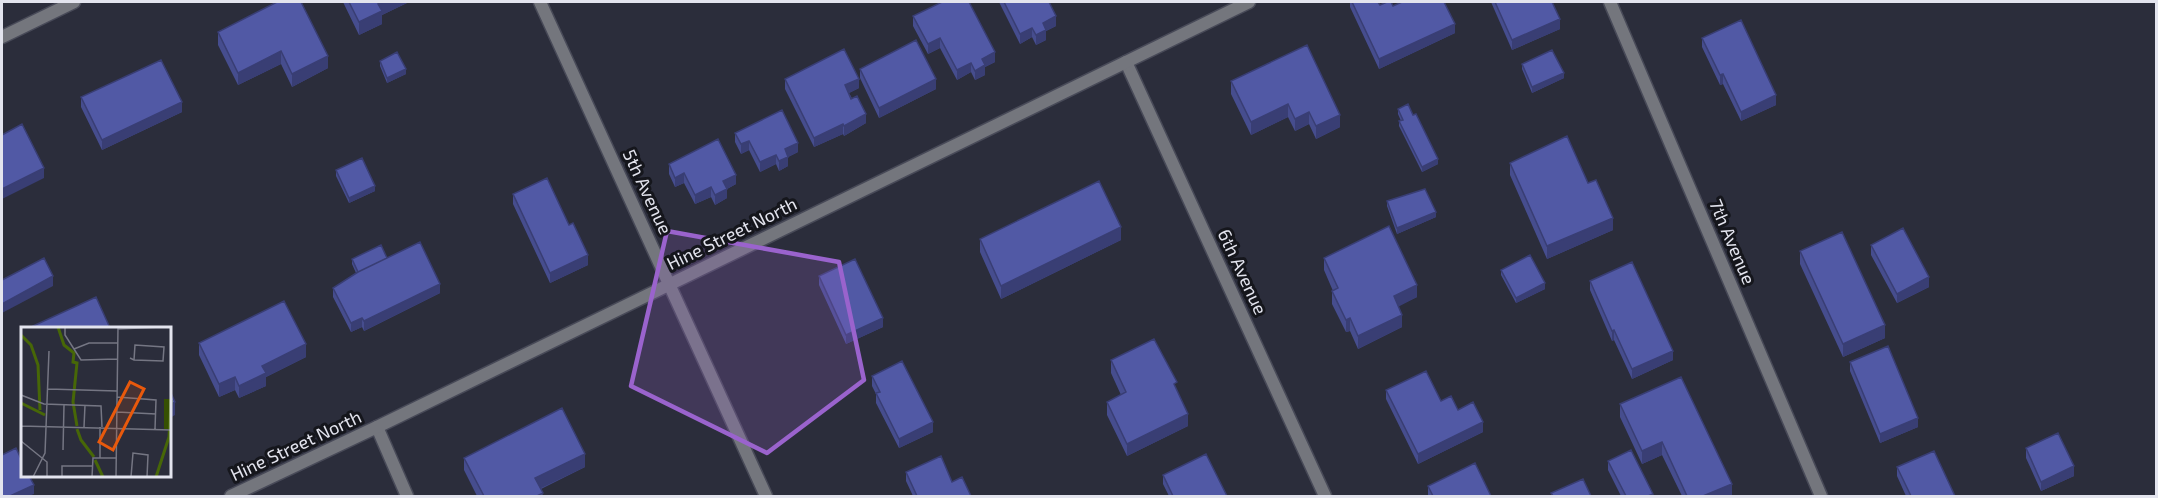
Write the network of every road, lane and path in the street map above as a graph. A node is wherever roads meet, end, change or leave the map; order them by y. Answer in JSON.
{"nodes":[{"id":1,"x":74,"y":2,"type":"edge"},
{"id":2,"x":540,"y":2,"type":"edge"},
{"id":3,"x":1249,"y":2,"type":"edge"},
{"id":4,"x":1610,"y":2,"type":"edge"},
{"id":5,"x":2,"y":37,"type":"edge"},
{"id":6,"x":1126,"y":62,"type":"junction"},
{"id":7,"x":669,"y":284,"type":"junction"},
{"id":8,"x":377,"y":427,"type":"junction"},
{"id":9,"x":231,"y":496,"type":"edge"},
{"id":10,"x":407,"y":496,"type":"edge"},
{"id":11,"x":766,"y":496,"type":"edge"},
{"id":12,"x":1325,"y":496,"type":"edge"},
{"id":13,"x":1821,"y":496,"type":"edge"}],
"edges":[{"from":1,"to":5,"type":"street"},
{"from":2,"to":7,"type":"street","name":"5th Avenue"},
{"from":3,"to":6,"type":"street","name":"Hine Street North"},
{"from":4,"to":13,"type":"street","name":"7th Avenue"},
{"from":6,"to":7,"type":"street","name":"Hine Street North"},
{"from":6,"to":12,"type":"street","name":"6th Avenue"},
{"from":7,"to":8,"type":"street","name":"Hine Street North"},
{"from":7,"to":11,"type":"street","name":"5th Avenue"},
{"from":8,"to":9,"type":"street","name":"Hine Street North"},
{"from":8,"to":10,"type":"street"}]}
